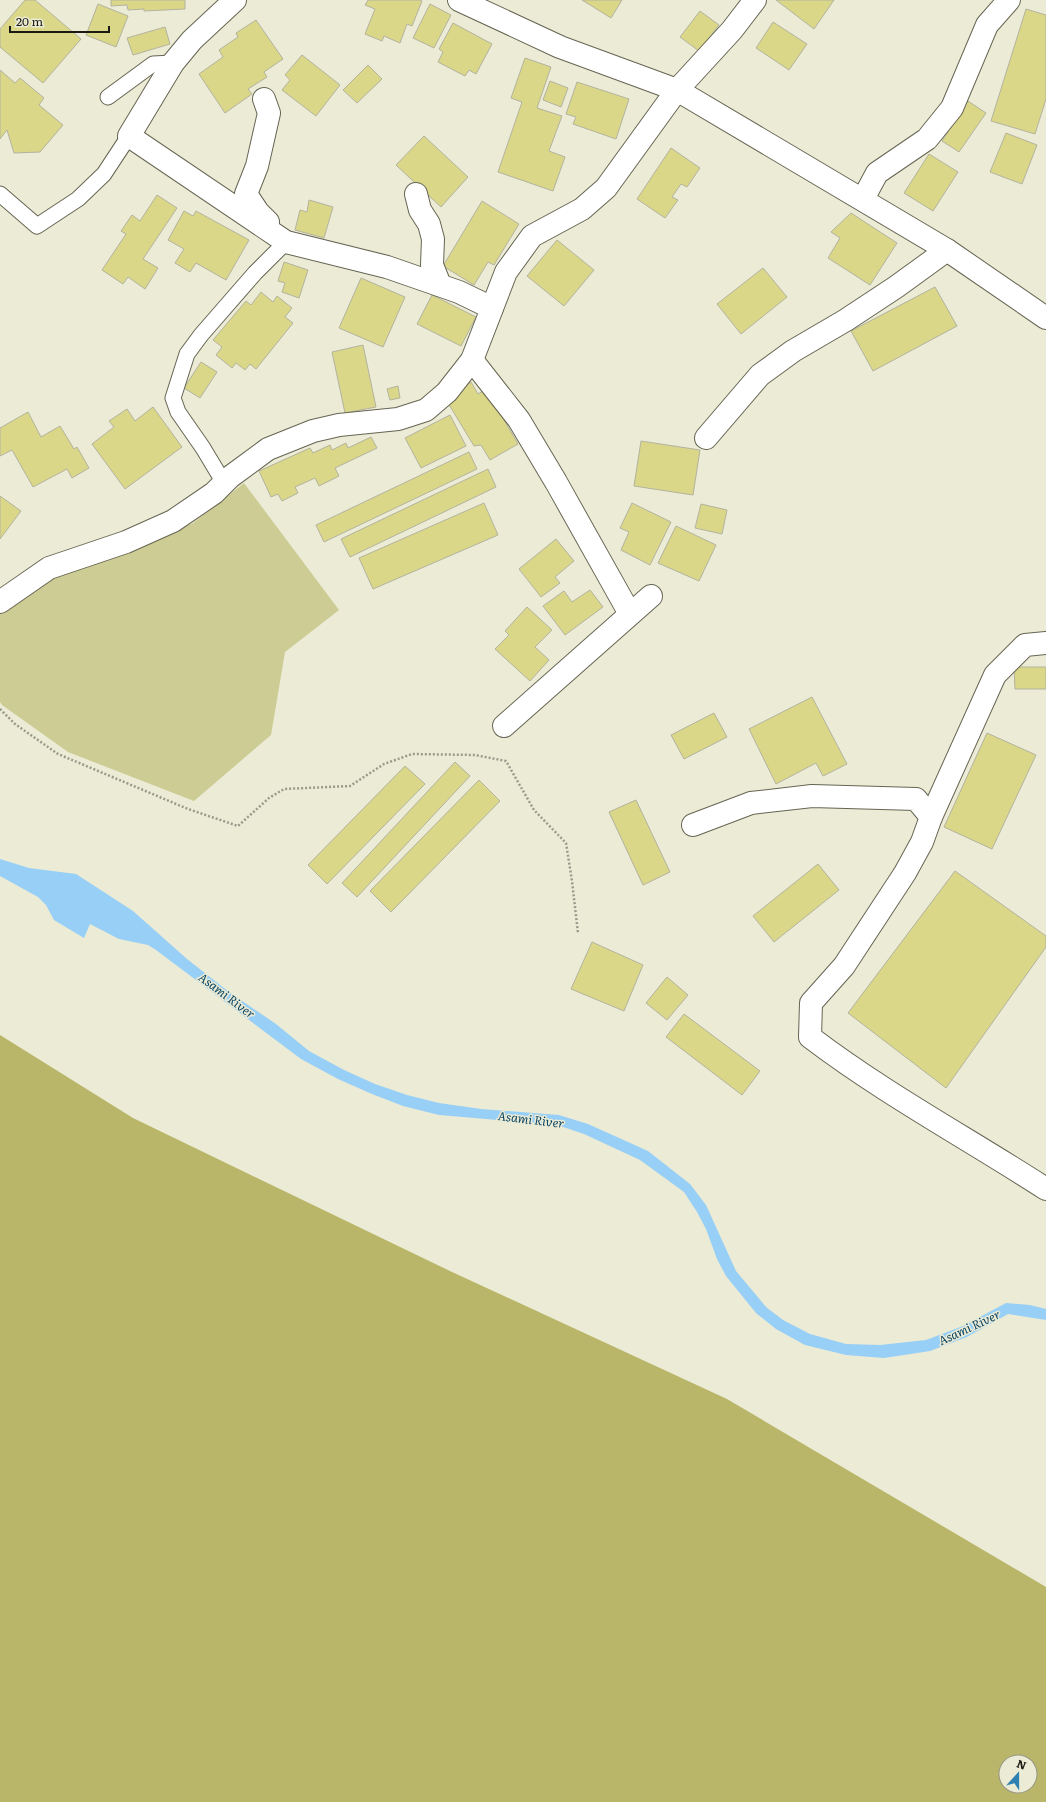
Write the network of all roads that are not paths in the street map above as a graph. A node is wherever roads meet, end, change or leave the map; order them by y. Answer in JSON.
{"nodes":[{"id":1,"x":234,"y":0,"type":"edge"},
{"id":2,"x":459,"y":0,"type":"edge"},
{"id":3,"x":755,"y":0,"type":"edge"},
{"id":4,"x":1009,"y":0,"type":"edge"},
{"id":5,"x":173,"y":63,"type":"junction"},
{"id":6,"x":677,"y":90,"type":"junction"},
{"id":7,"x":108,"y":97,"type":"dead end"},
{"id":8,"x":264,"y":99,"type":"dead end"},
{"id":9,"x":129,"y":136,"type":"junction"},
{"id":10,"x":0,"y":194,"type":"edge"},
{"id":11,"x":416,"y":194,"type":"dead end"},
{"id":12,"x":863,"y":199,"type":"junction"},
{"id":13,"x":286,"y":242,"type":"junction"},
{"id":14,"x":947,"y":250,"type":"junction"},
{"id":15,"x":440,"y":285,"type":"junction"},
{"id":16,"x":492,"y":308,"type":"junction"},
{"id":17,"x":1046,"y":318,"type":"edge"},
{"id":18,"x":472,"y":360,"type":"junction"},
{"id":19,"x":706,"y":438,"type":"dead end"},
{"id":20,"x":224,"y":483,"type":"junction"},
{"id":21,"x":651,"y":596,"type":"dead end"},
{"id":22,"x":0,"y":602,"type":"edge"},
{"id":23,"x":630,"y":614,"type":"junction"},
{"id":24,"x":1046,"y":643,"type":"edge"},
{"id":25,"x":504,"y":726,"type":"dead end"},
{"id":26,"x":931,"y":816,"type":"junction"},
{"id":27,"x":693,"y":825,"type":"dead end"},
{"id":28,"x":1046,"y":1189,"type":"edge"}],
"edges":[{"from":1,"to":5,"type":"street"},
{"from":2,"to":6,"type":"street"},
{"from":3,"to":6,"type":"street"},
{"from":4,"to":12,"type":"street"},
{"from":5,"to":7,"type":"lane"},
{"from":5,"to":9,"type":"street"},
{"from":6,"to":12,"type":"street"},
{"from":6,"to":16,"type":"street"},
{"from":8,"to":13,"type":"street"},
{"from":9,"to":10,"type":"lane"},
{"from":9,"to":13,"type":"street"},
{"from":11,"to":15,"type":"street"},
{"from":12,"to":14,"type":"street"},
{"from":13,"to":15,"type":"street"},
{"from":13,"to":20,"type":"lane"},
{"from":14,"to":17,"type":"street"},
{"from":14,"to":19,"type":"street"},
{"from":15,"to":16,"type":"street"},
{"from":16,"to":18,"type":"street"},
{"from":18,"to":20,"type":"street"},
{"from":18,"to":23,"type":"street"},
{"from":20,"to":22,"type":"street"},
{"from":21,"to":23,"type":"street"},
{"from":23,"to":25,"type":"street"},
{"from":24,"to":26,"type":"street"},
{"from":26,"to":27,"type":"street"},
{"from":26,"to":28,"type":"street"}]}
